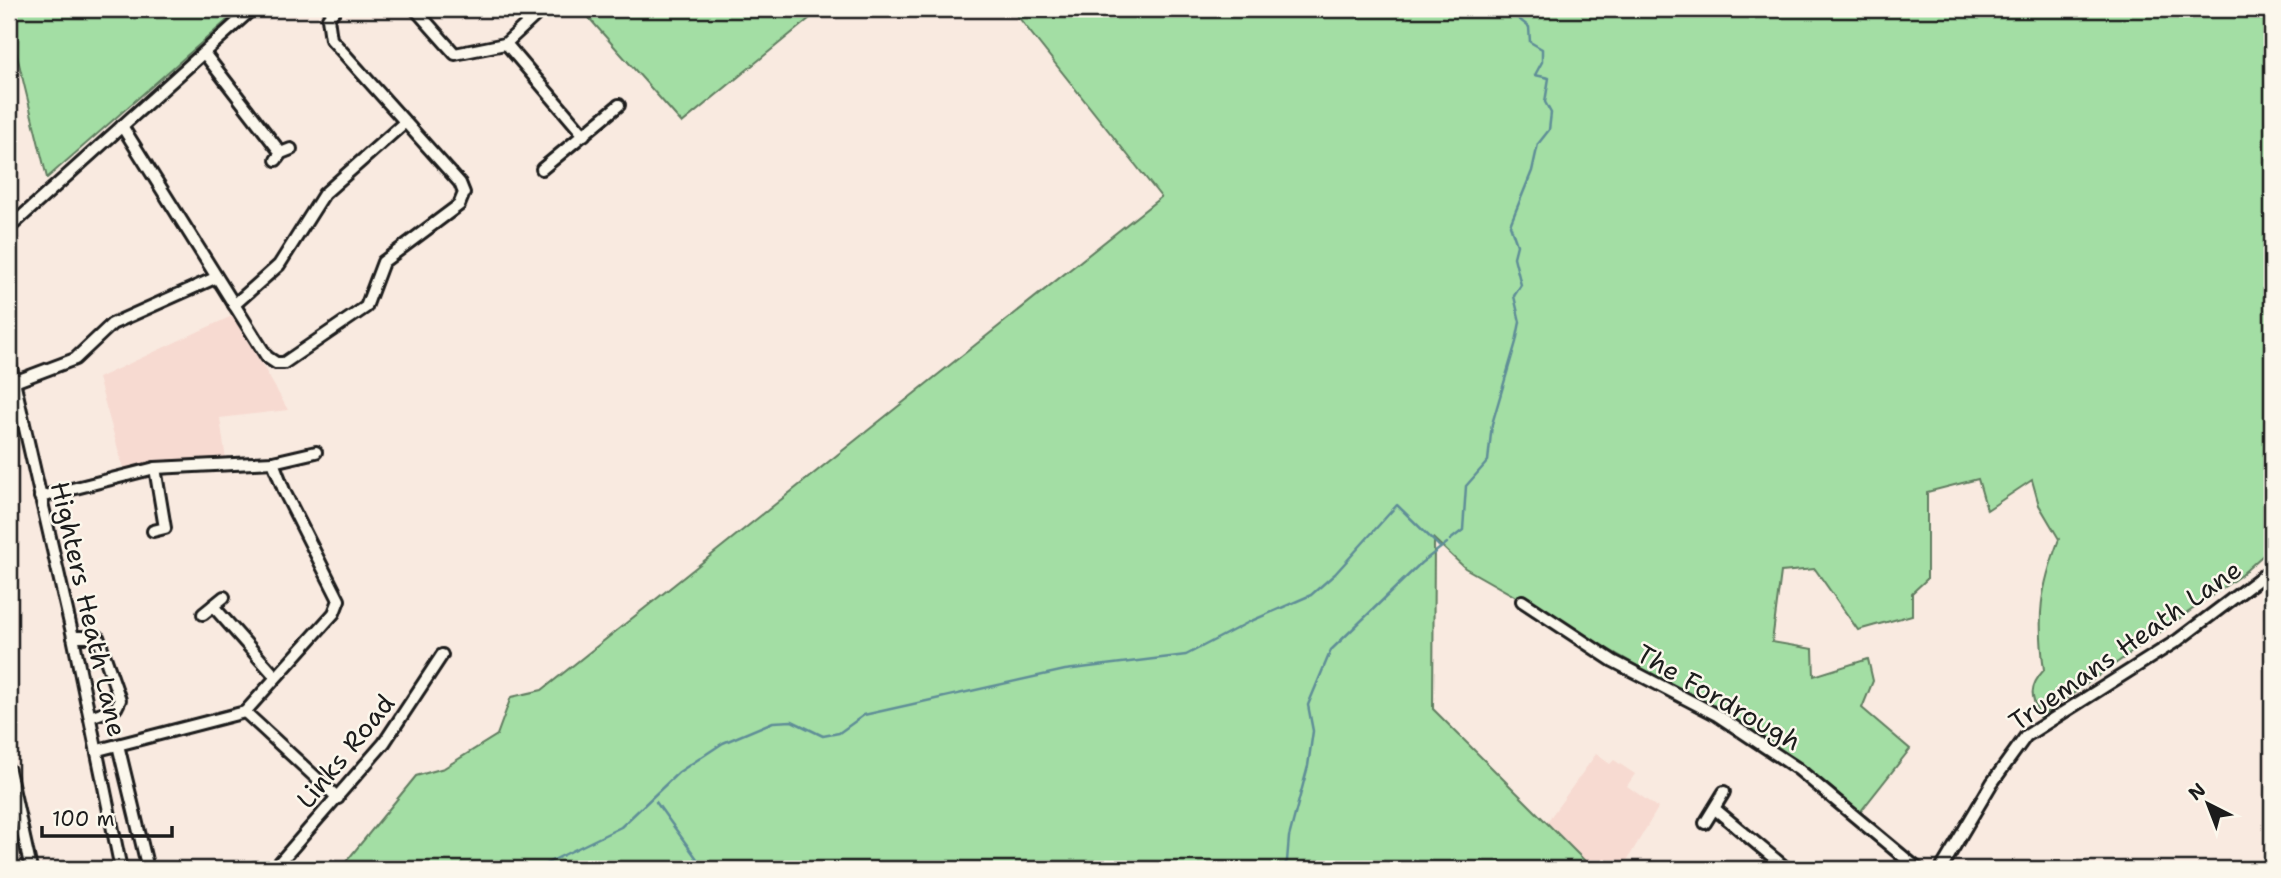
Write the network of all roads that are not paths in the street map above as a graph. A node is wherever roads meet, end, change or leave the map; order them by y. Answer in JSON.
{"nodes":[{"id":1,"x":252,"y":9,"type":"edge"},
{"id":2,"x":335,"y":9,"type":"edge"},
{"id":3,"x":415,"y":9,"type":"edge"},
{"id":4,"x":535,"y":16,"type":"dead end"},
{"id":5,"x":505,"y":44,"type":"junction"},
{"id":6,"x":204,"y":52,"type":"junction"},
{"id":7,"x":619,"y":105,"type":"dead end"},
{"id":8,"x":404,"y":123,"type":"junction"},
{"id":9,"x":122,"y":126,"type":"junction"},
{"id":10,"x":584,"y":135,"type":"junction"},
{"id":11,"x":283,"y":154,"type":"dead end"},
{"id":12,"x":542,"y":169,"type":"dead end"},
{"id":13,"x":9,"y":228,"type":"edge"},
{"id":14,"x":215,"y":278,"type":"junction"},
{"id":15,"x":234,"y":305,"type":"junction"},
{"id":16,"x":9,"y":359,"type":"edge"},
{"id":17,"x":12,"y":379,"type":"edge"},
{"id":18,"x":316,"y":452,"type":"dead end"},
{"id":19,"x":273,"y":462,"type":"junction"},
{"id":20,"x":155,"y":468,"type":"junction"},
{"id":21,"x":40,"y":498,"type":"junction"},
{"id":22,"x":153,"y":531,"type":"dead end"},
{"id":23,"x":2272,"y":569,"type":"edge"},
{"id":24,"x":224,"y":597,"type":"dead end"},
{"id":25,"x":1522,"y":601,"type":"dead end"},
{"id":26,"x":213,"y":606,"type":"junction"},
{"id":27,"x":203,"y":614,"type":"dead end"},
{"id":28,"x":74,"y":637,"type":"junction"},
{"id":29,"x":442,"y":655,"type":"dead end"},
{"id":30,"x":275,"y":676,"type":"junction"},
{"id":31,"x":245,"y":712,"type":"junction"},
{"id":32,"x":90,"y":717,"type":"junction"},
{"id":33,"x":118,"y":746,"type":"junction"},
{"id":34,"x":98,"y":750,"type":"junction"},
{"id":35,"x":9,"y":770,"type":"edge"},
{"id":36,"x":1724,"y":792,"type":"dead end"},
{"id":37,"x":338,"y":798,"type":"junction"},
{"id":38,"x":1715,"y":809,"type":"junction"},
{"id":39,"x":1705,"y":824,"type":"dead end"},
{"id":40,"x":31,"y":869,"type":"edge"},
{"id":41,"x":121,"y":869,"type":"edge"},
{"id":42,"x":148,"y":869,"type":"edge"},
{"id":43,"x":274,"y":869,"type":"edge"},
{"id":44,"x":1679,"y":869,"type":"edge"},
{"id":45,"x":1691,"y":869,"type":"edge"},
{"id":46,"x":1787,"y":869,"type":"edge"},
{"id":47,"x":1918,"y":869,"type":"edge"},
{"id":48,"x":1941,"y":869,"type":"edge"}],
"edges":[{"from":1,"to":6,"type":"street"},
{"from":2,"to":8,"type":"street"},
{"from":3,"to":5,"type":"street"},
{"from":4,"to":5,"type":"street"},
{"from":5,"to":10,"type":"street"},
{"from":6,"to":9,"type":"street"},
{"from":6,"to":11,"type":"street"},
{"from":7,"to":10,"type":"street"},
{"from":8,"to":15,"type":"street"},
{"from":8,"to":15,"type":"street"},
{"from":9,"to":13,"type":"street"},
{"from":9,"to":14,"type":"street"},
{"from":10,"to":12,"type":"street"},
{"from":14,"to":15,"type":"street"},
{"from":14,"to":17,"type":"street"},
{"from":16,"to":17,"type":"street","name":"Highters Heath Lane"},
{"from":17,"to":21,"type":"street","name":"Highters Heath Lane"},
{"from":18,"to":19,"type":"street"},
{"from":19,"to":20,"type":"street"},
{"from":19,"to":30,"type":"street"},
{"from":20,"to":21,"type":"street"},
{"from":20,"to":22,"type":"street"},
{"from":21,"to":28,"type":"street","name":"Highters Heath Lane"},
{"from":23,"to":48,"type":"street","name":"Truemans Heath Lane"},
{"from":24,"to":26,"type":"street"},
{"from":25,"to":47,"type":"street","name":"The Fordrough"},
{"from":26,"to":27,"type":"street"},
{"from":26,"to":30,"type":"street"},
{"from":28,"to":32,"type":"street","name":"Highters Heath Lane"},
{"from":28,"to":32,"type":"street"},
{"from":29,"to":37,"type":"street","name":"Links Road"},
{"from":30,"to":31,"type":"street"},
{"from":31,"to":33,"type":"street"},
{"from":31,"to":37,"type":"street"},
{"from":32,"to":34,"type":"street","name":"Highters Heath Lane"},
{"from":33,"to":34,"type":"street"},
{"from":33,"to":42,"type":"street","name":"Highters Heath Lane"},
{"from":34,"to":41,"type":"street","name":"Highters Heath Lane"},
{"from":35,"to":40,"type":"street"},
{"from":36,"to":38,"type":"street"},
{"from":37,"to":43,"type":"street","name":"Links Road"},
{"from":38,"to":39,"type":"street"},
{"from":38,"to":46,"type":"street"},
{"from":44,"to":45,"type":"street"}]}
